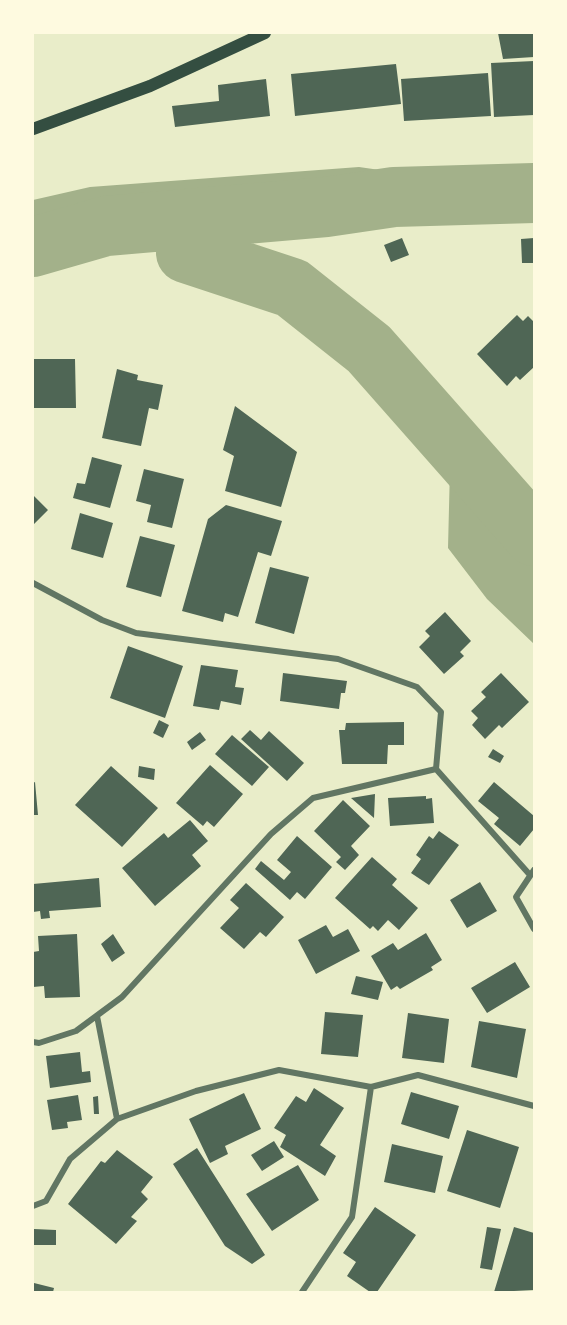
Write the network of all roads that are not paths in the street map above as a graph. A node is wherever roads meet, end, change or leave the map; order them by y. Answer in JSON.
{"nodes":[{"id":1,"x":265,"y":33,"type":"edge"},
{"id":2,"x":33,"y":129,"type":"edge"},
{"id":3,"x":33,"y":583,"type":"edge"},
{"id":4,"x":436,"y":769,"type":"junction"},
{"id":5,"x":532,"y":873,"type":"edge"},
{"id":6,"x":534,"y":929,"type":"edge"},
{"id":7,"x":97,"y":1016,"type":"junction"},
{"id":8,"x":33,"y":1042,"type":"edge"},
{"id":9,"x":371,"y":1087,"type":"junction"},
{"id":10,"x":534,"y":1106,"type":"edge"},
{"id":11,"x":117,"y":1119,"type":"junction"},
{"id":12,"x":33,"y":1206,"type":"edge"},
{"id":13,"x":302,"y":1292,"type":"edge"}],
"edges":[{"from":1,"to":2,"type":"main road"},
{"from":3,"to":4,"type":"street"},
{"from":4,"to":5,"type":"street"},
{"from":4,"to":7,"type":"street"},
{"from":5,"to":6,"type":"street"},
{"from":7,"to":8,"type":"street"},
{"from":7,"to":11,"type":"street"},
{"from":9,"to":10,"type":"street"},
{"from":9,"to":11,"type":"street"},
{"from":9,"to":13,"type":"street"},
{"from":11,"to":12,"type":"street"}]}
